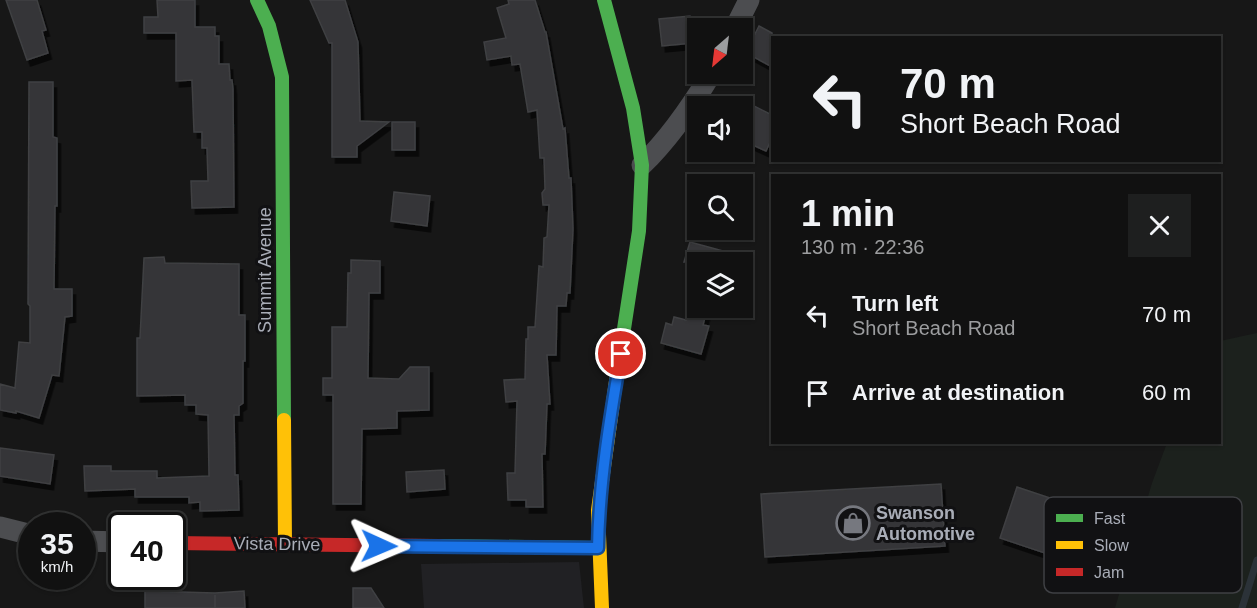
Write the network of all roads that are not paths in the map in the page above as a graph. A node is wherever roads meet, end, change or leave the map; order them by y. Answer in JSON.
{"nodes":[{"id":1,"x":257,"y":0,"type":"edge"},
{"id":2,"x":603,"y":0,"type":"edge"},
{"id":3,"x":749,"y":0,"type":"edge"},
{"id":4,"x":740,"y":18,"type":"edge"},
{"id":5,"x":705,"y":84,"type":"edge"},
{"id":6,"x":642,"y":165,"type":"junction"},
{"id":7,"x":0,"y":527,"type":"edge"},
{"id":8,"x":18,"y":532,"type":"edge"},
{"id":9,"x":186,"y":543,"type":"edge"},
{"id":10,"x":285,"y":544,"type":"junction"},
{"id":11,"x":598,"y":548,"type":"junction"},
{"id":12,"x":602,"y":608,"type":"edge"}],
"edges":[{"from":1,"to":10,"type":"street","name":"Summit Avenue"},
{"from":2,"to":6,"type":"street"},
{"from":3,"to":4,"type":"street"},
{"from":5,"to":6,"type":"street"},
{"from":6,"to":11,"type":"street"},
{"from":7,"to":8,"type":"street"},
{"from":9,"to":10,"type":"street","name":"Vista Drive"},
{"from":10,"to":11,"type":"street","name":"Vista Drive"},
{"from":11,"to":12,"type":"street"}]}
